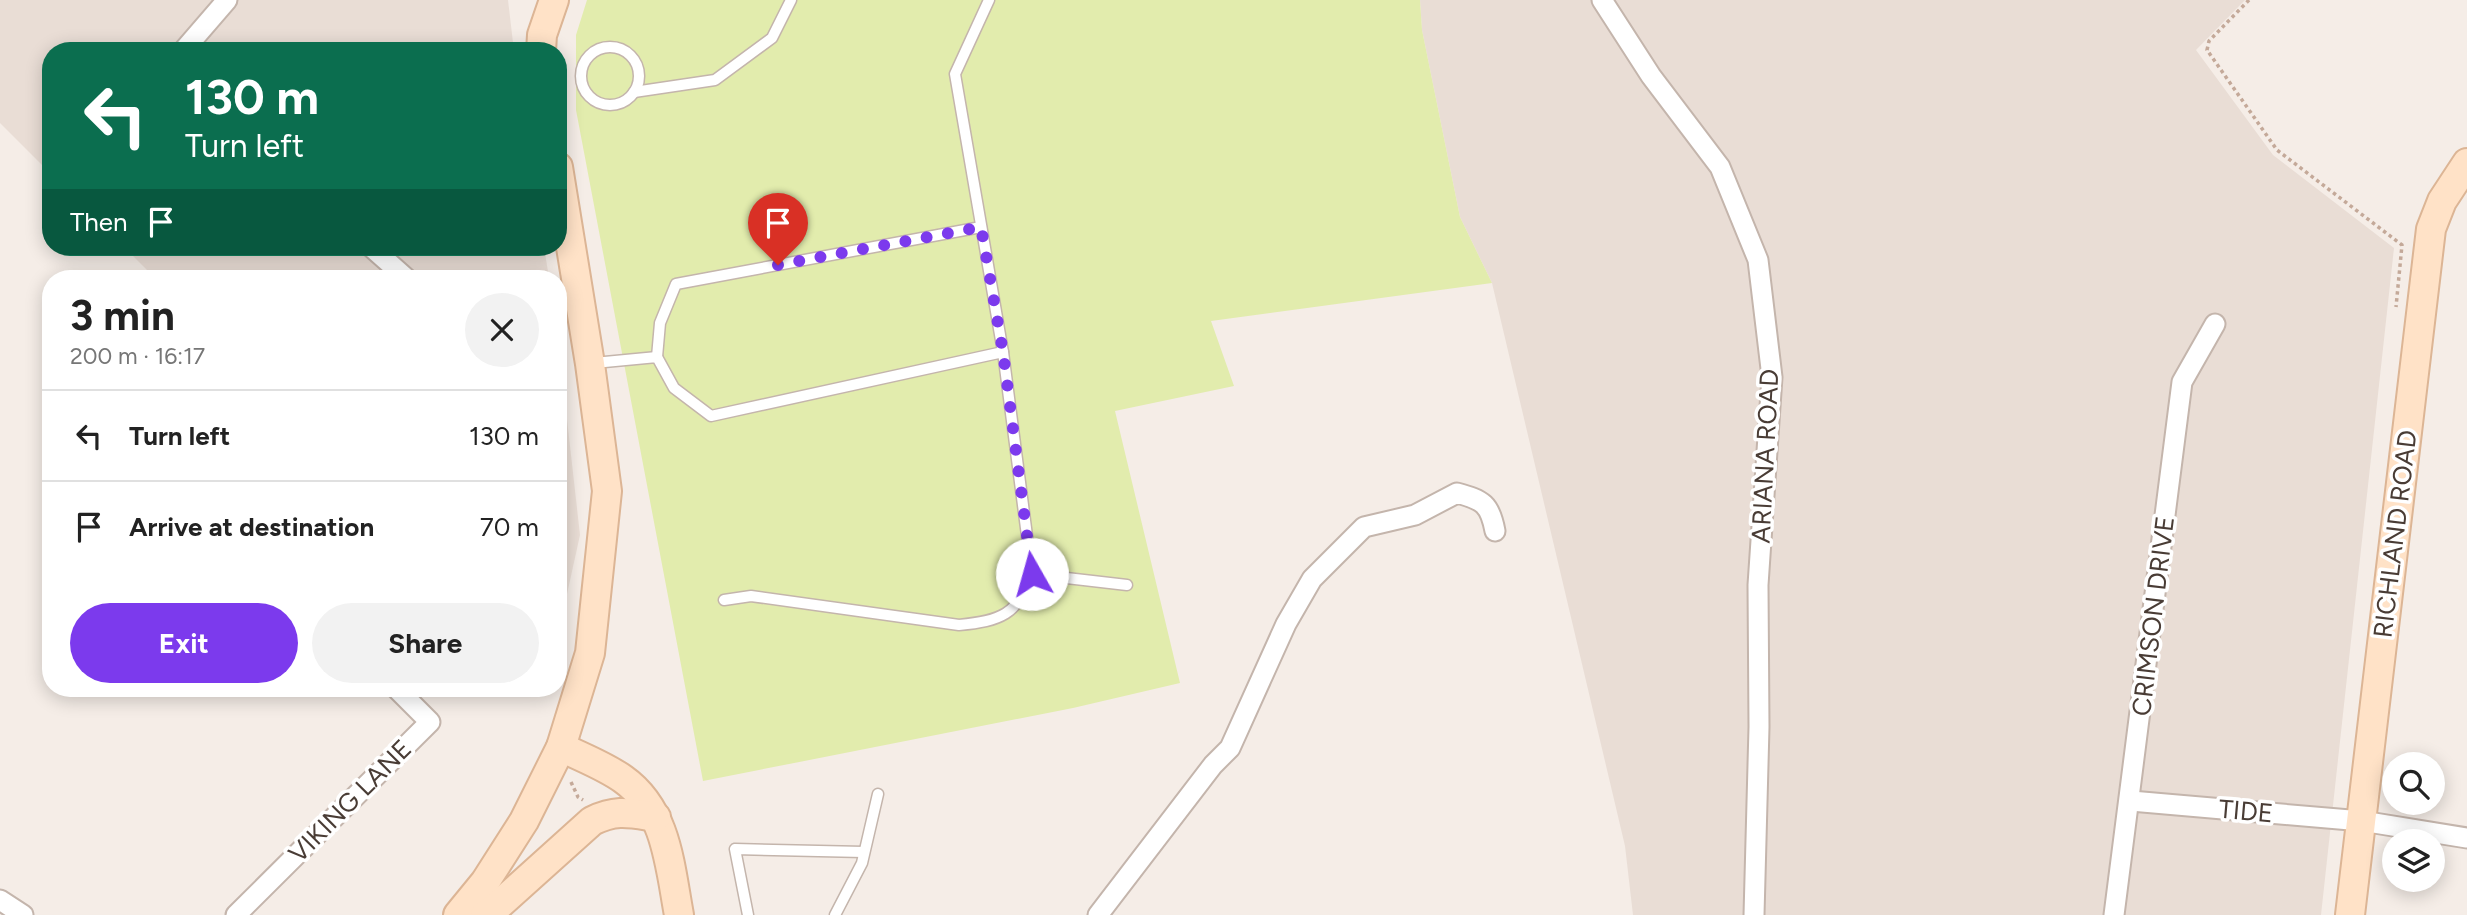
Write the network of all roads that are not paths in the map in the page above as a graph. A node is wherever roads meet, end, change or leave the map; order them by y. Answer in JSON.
{"nodes":[{"id":1,"x":227,"y":0,"type":"edge"},
{"id":2,"x":554,"y":0,"type":"edge"},
{"id":3,"x":791,"y":0,"type":"edge"},
{"id":4,"x":989,"y":0,"type":"edge"},
{"id":5,"x":1602,"y":0,"type":"edge"},
{"id":6,"x":191,"y":42,"type":"edge"},
{"id":7,"x":542,"y":42,"type":"edge"},
{"id":8,"x":634,"y":92,"type":"junction"},
{"id":9,"x":2464,"y":173,"type":"edge"},
{"id":10,"x":567,"y":222,"type":"edge"},
{"id":11,"x":981,"y":227,"type":"junction"},
{"id":12,"x":381,"y":256,"type":"edge"},
{"id":13,"x":397,"y":270,"type":"edge"},
{"id":14,"x":2215,"y":324,"type":"dead end"},
{"id":15,"x":1003,"y":352,"type":"junction"},
{"id":16,"x":657,"y":357,"type":"junction"},
{"id":17,"x":590,"y":364,"type":"junction"},
{"id":18,"x":1495,"y":531,"type":"dead end"},
{"id":19,"x":1032,"y":574,"type":"junction"},
{"id":20,"x":1127,"y":585,"type":"dead end"},
{"id":21,"x":724,"y":600,"type":"dead end"},
{"id":22,"x":405,"y":697,"type":"edge"},
{"id":23,"x":561,"y":747,"type":"junction"},
{"id":24,"x":878,"y":794,"type":"dead end"},
{"id":25,"x":2130,"y":801,"type":"junction"},
{"id":26,"x":656,"y":817,"type":"junction"},
{"id":27,"x":2362,"y":821,"type":"junction"},
{"id":28,"x":2467,"y":838,"type":"edge"},
{"id":29,"x":864,"y":852,"type":"junction"},
{"id":30,"x":0,"y":900,"type":"edge"},
{"id":31,"x":23,"y":915,"type":"edge"},
{"id":32,"x":236,"y":915,"type":"edge"},
{"id":33,"x":458,"y":915,"type":"edge"},
{"id":34,"x":485,"y":915,"type":"edge"},
{"id":35,"x":679,"y":915,"type":"edge"},
{"id":36,"x":748,"y":915,"type":"edge"},
{"id":37,"x":835,"y":915,"type":"edge"},
{"id":38,"x":1098,"y":915,"type":"edge"},
{"id":39,"x":1754,"y":915,"type":"edge"},
{"id":40,"x":2115,"y":915,"type":"edge"},
{"id":41,"x":2350,"y":915,"type":"edge"}],
"edges":[{"from":1,"to":6,"type":"street"},
{"from":2,"to":7,"type":"main road"},
{"from":3,"to":8,"type":"lane"},
{"from":4,"to":11,"type":"lane"},
{"from":5,"to":39,"type":"street","name":"ARIANA ROAD"},
{"from":8,"to":8,"type":"lane"},
{"from":9,"to":27,"type":"main road","name":"RICHLAND ROAD"},
{"from":10,"to":17,"type":"main road"},
{"from":11,"to":15,"type":"lane"},
{"from":11,"to":16,"type":"lane"},
{"from":12,"to":13,"type":"street"},
{"from":14,"to":25,"type":"street","name":"CRIMSON DRIVE"},
{"from":15,"to":16,"type":"lane"},
{"from":15,"to":19,"type":"lane"},
{"from":16,"to":17,"type":"lane"},
{"from":17,"to":23,"type":"main road"},
{"from":18,"to":38,"type":"street"},
{"from":19,"to":20,"type":"lane"},
{"from":19,"to":21,"type":"lane"},
{"from":22,"to":32,"type":"street","name":"VIKING LANE"},
{"from":23,"to":26,"type":"main road"},
{"from":23,"to":33,"type":"main road"},
{"from":24,"to":29,"type":"lane"},
{"from":25,"to":27,"type":"street","name":"TIDE"},
{"from":25,"to":40,"type":"street","name":"CRIMSON DRIVE"},
{"from":26,"to":34,"type":"main road"},
{"from":26,"to":35,"type":"main road"},
{"from":27,"to":28,"type":"street","name":"TIDE"},
{"from":27,"to":41,"type":"main road","name":"RICHLAND ROAD"},
{"from":29,"to":36,"type":"lane"},
{"from":29,"to":37,"type":"lane"},
{"from":30,"to":31,"type":"street"}]}
